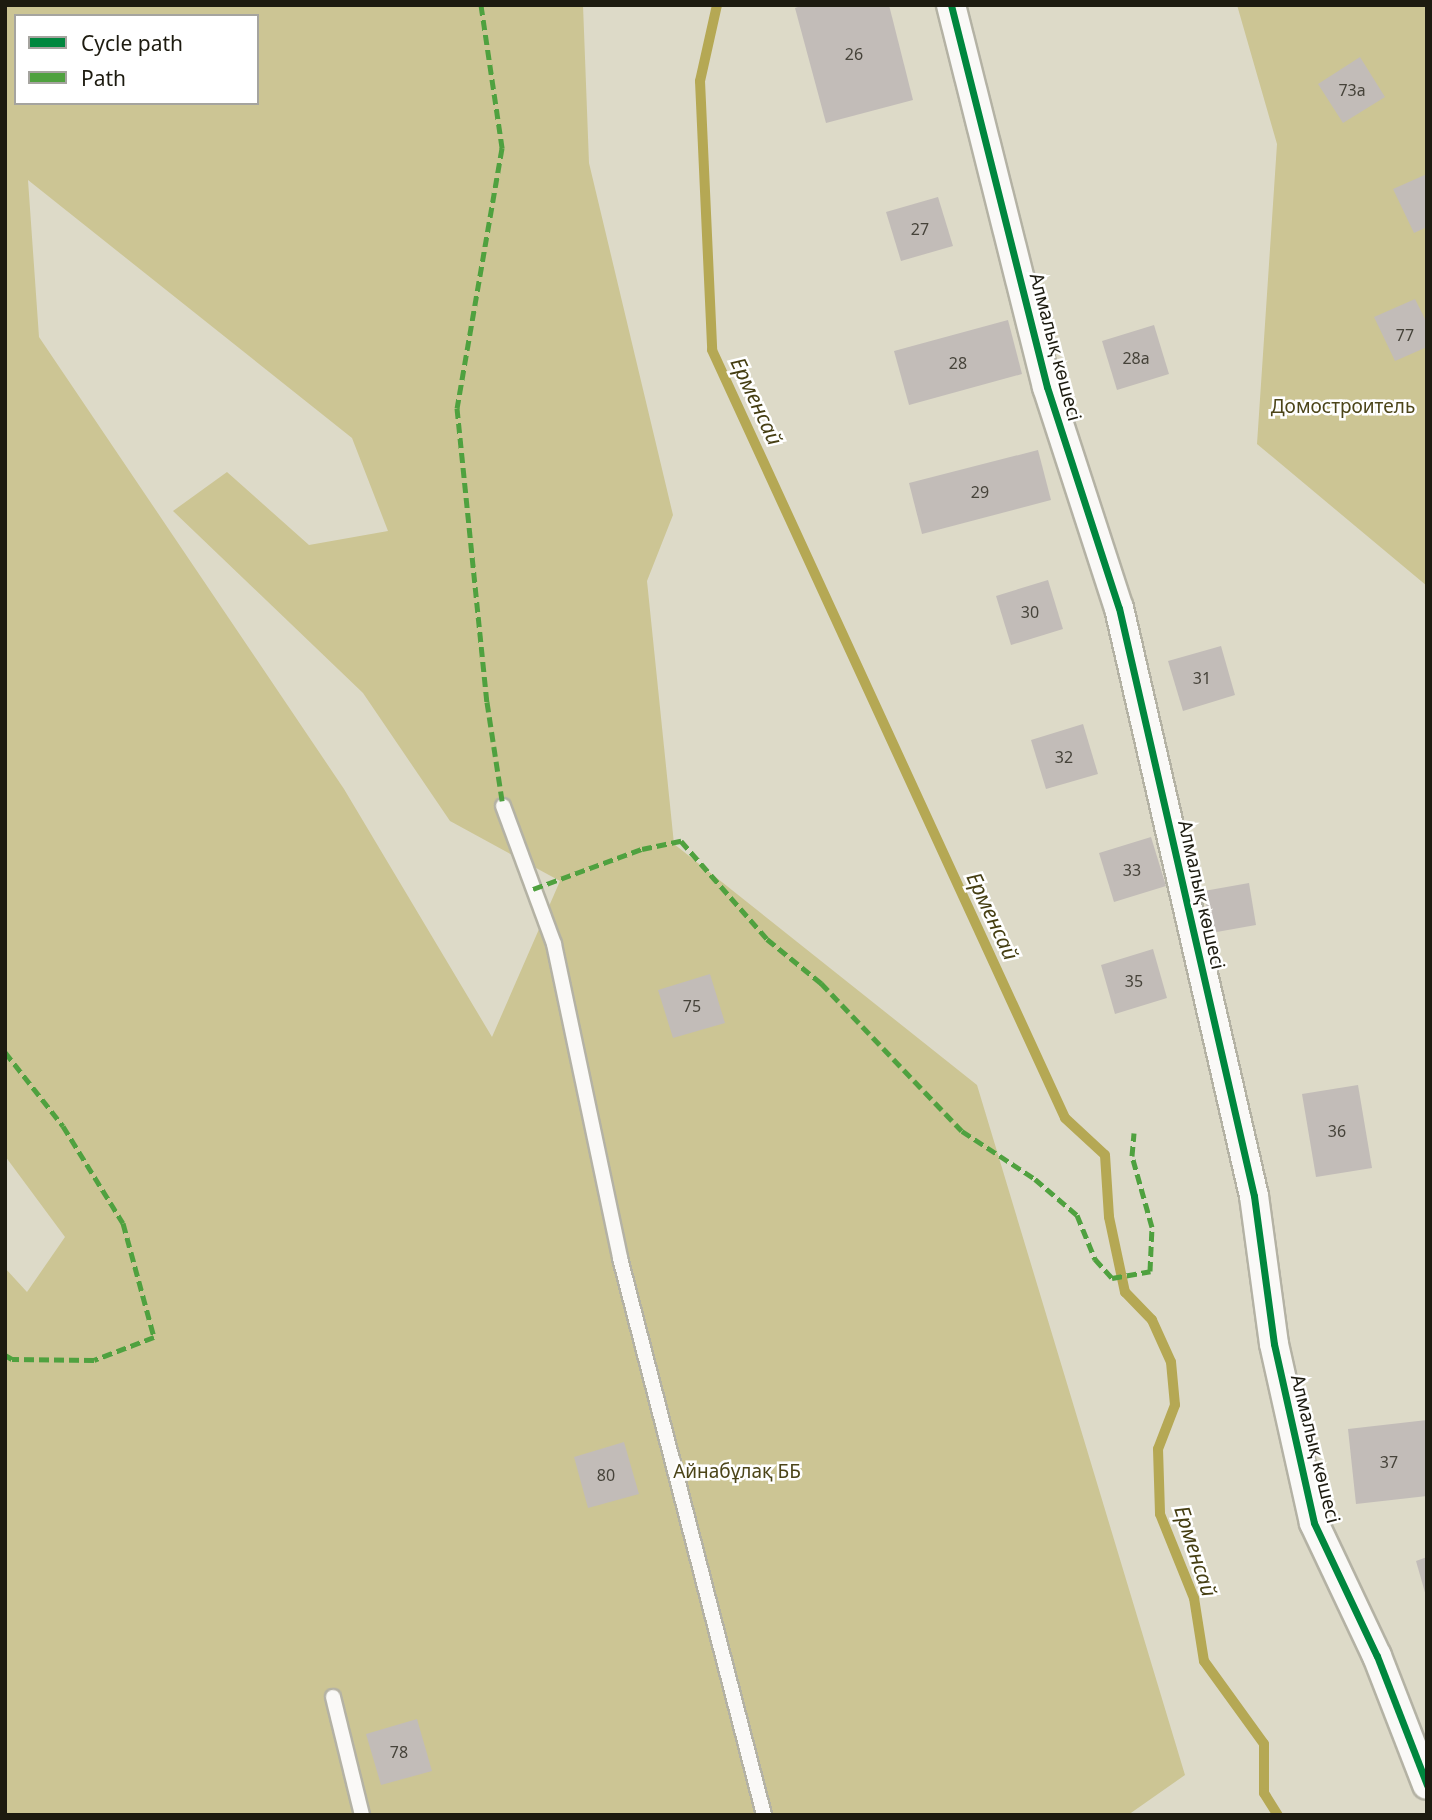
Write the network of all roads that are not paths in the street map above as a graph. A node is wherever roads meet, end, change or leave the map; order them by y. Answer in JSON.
{"nodes":[{"id":1,"x":951,"y":5,"type":"edge"},
{"id":2,"x":503,"y":806,"type":"dead end"},
{"id":3,"x":333,"y":1697,"type":"dead end"},
{"id":4,"x":1427,"y":1785,"type":"edge"},
{"id":5,"x":362,"y":1815,"type":"edge"},
{"id":6,"x":764,"y":1815,"type":"edge"}],
"edges":[{"from":1,"to":4,"type":"street","name":"Алмалық көшесі"},
{"from":2,"to":6,"type":"lane"},
{"from":3,"to":5,"type":"lane"}]}
